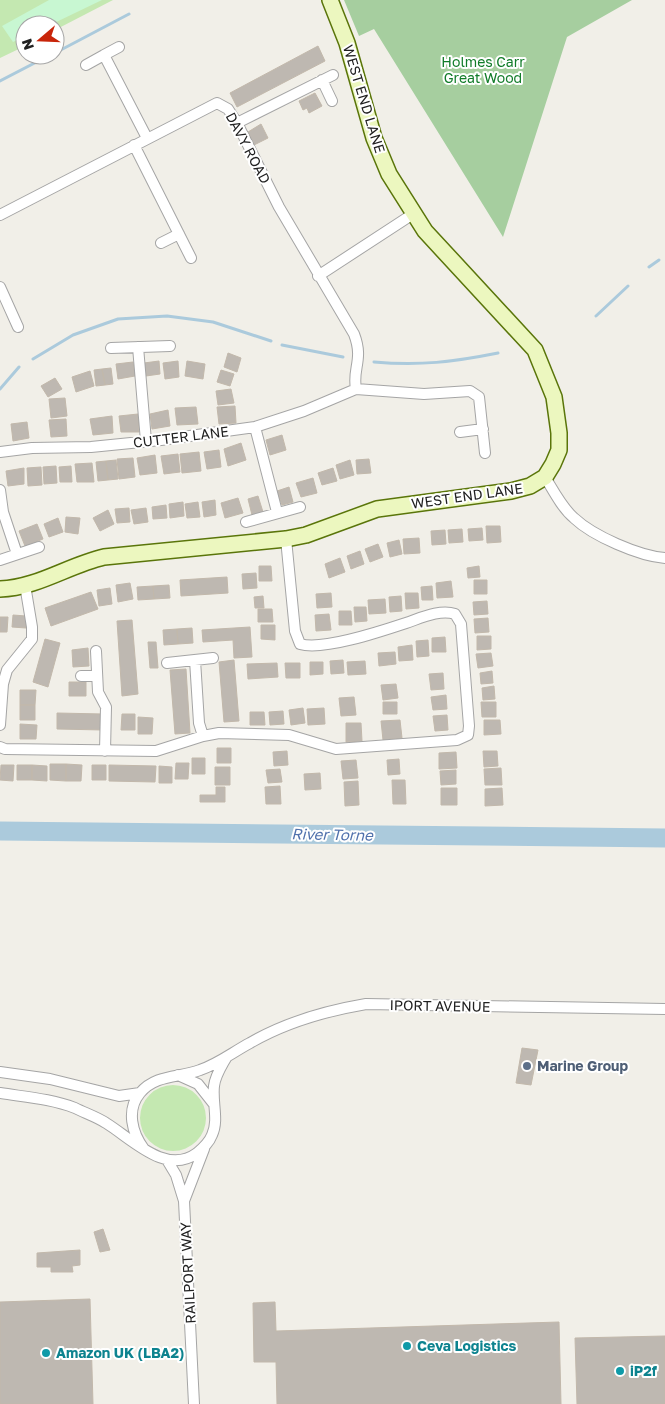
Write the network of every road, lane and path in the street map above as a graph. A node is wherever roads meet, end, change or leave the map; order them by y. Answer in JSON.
{"nodes":[{"id":1,"x":330,"y":0,"type":"edge"},
{"id":2,"x":119,"y":47,"type":"dead end"},
{"id":3,"x":104,"y":55,"type":"junction"},
{"id":4,"x":86,"y":65,"type":"dead end"},
{"id":5,"x":333,"y":75,"type":"dead end"},
{"id":6,"x":322,"y":80,"type":"junction"},
{"id":7,"x":332,"y":101,"type":"dead end"},
{"id":8,"x":237,"y":123,"type":"junction"},
{"id":9,"x":147,"y":138,"type":"junction"},
{"id":10,"x":134,"y":145,"type":"junction"},
{"id":11,"x":413,"y":214,"type":"junction"},
{"id":12,"x":0,"y":215,"type":"edge"},
{"id":13,"x":179,"y":234,"type":"junction"},
{"id":14,"x":161,"y":243,"type":"dead end"},
{"id":15,"x":191,"y":258,"type":"dead end"},
{"id":16,"x":318,"y":276,"type":"junction"},
{"id":17,"x":0,"y":287,"type":"edge"},
{"id":18,"x":18,"y":327,"type":"dead end"},
{"id":19,"x":170,"y":346,"type":"dead end"},
{"id":20,"x":138,"y":347,"type":"junction"},
{"id":21,"x":112,"y":348,"type":"dead end"},
{"id":22,"x":356,"y":389,"type":"junction"},
{"id":23,"x":255,"y":427,"type":"junction"},
{"id":24,"x":482,"y":429,"type":"junction"},
{"id":25,"x":460,"y":432,"type":"dead end"},
{"id":26,"x":146,"y":441,"type":"junction"},
{"id":27,"x":0,"y":452,"type":"edge"},
{"id":28,"x":485,"y":453,"type":"dead end"},
{"id":29,"x":544,"y":477,"type":"junction"},
{"id":30,"x":0,"y":490,"type":"edge"},
{"id":31,"x":300,"y":507,"type":"dead end"},
{"id":32,"x":277,"y":512,"type":"junction"},
{"id":33,"x":246,"y":522,"type":"dead end"},
{"id":34,"x":286,"y":539,"type":"junction"},
{"id":35,"x":39,"y":547,"type":"dead end"},
{"id":36,"x":17,"y":554,"type":"junction"},
{"id":37,"x":665,"y":558,"type":"edge"},
{"id":38,"x":0,"y":560,"type":"edge"},
{"id":39,"x":25,"y":585,"type":"junction"},
{"id":40,"x":0,"y":589,"type":"edge"},
{"id":41,"x":96,"y":651,"type":"dead end"},
{"id":42,"x":213,"y":658,"type":"dead end"},
{"id":43,"x":195,"y":660,"type":"junction"},
{"id":44,"x":168,"y":663,"type":"dead end"},
{"id":45,"x":81,"y":676,"type":"dead end"},
{"id":46,"x":98,"y":676,"type":"junction"},
{"id":47,"x":0,"y":725,"type":"edge"},
{"id":48,"x":202,"y":736,"type":"junction"},
{"id":49,"x":0,"y":746,"type":"edge"},
{"id":50,"x":105,"y":751,"type":"junction"},
{"id":51,"x":665,"y":1010,"type":"edge"},
{"id":52,"x":226,"y":1058,"type":"junction"},
{"id":53,"x":0,"y":1072,"type":"edge"},
{"id":54,"x":178,"y":1075,"type":"junction"},
{"id":55,"x":0,"y":1093,"type":"edge"},
{"id":56,"x":140,"y":1093,"type":"junction"},
{"id":57,"x":213,"y":1104,"type":"junction"},
{"id":58,"x":204,"y":1148,"type":"junction"},
{"id":59,"x":144,"y":1149,"type":"junction"},
{"id":60,"x":168,"y":1160,"type":"junction"},
{"id":61,"x":184,"y":1201,"type":"junction"},
{"id":62,"x":194,"y":1404,"type":"edge"}],
"edges":[{"from":1,"to":11,"type":"street","name":"WEST END LANE"},
{"from":2,"to":3,"type":"street"},
{"from":3,"to":4,"type":"street"},
{"from":3,"to":9,"type":"street"},
{"from":5,"to":6,"type":"street"},
{"from":6,"to":7,"type":"street"},
{"from":6,"to":8,"type":"street"},
{"from":8,"to":9,"type":"street","name":"DAVY ROAD"},
{"from":8,"to":16,"type":"street","name":"DAVY ROAD"},
{"from":9,"to":10,"type":"street","name":"DAVY ROAD"},
{"from":10,"to":12,"type":"street","name":"DAVY ROAD"},
{"from":10,"to":13,"type":"street"},
{"from":11,"to":16,"type":"street"},
{"from":11,"to":29,"type":"street","name":"WEST END LANE"},
{"from":13,"to":14,"type":"street"},
{"from":13,"to":15,"type":"street"},
{"from":16,"to":22,"type":"street","name":"DAVY ROAD"},
{"from":17,"to":18,"type":"street"},
{"from":19,"to":20,"type":"street"},
{"from":20,"to":21,"type":"street"},
{"from":20,"to":26,"type":"street"},
{"from":22,"to":23,"type":"street","name":"CUTTER LANE"},
{"from":22,"to":24,"type":"street"},
{"from":23,"to":26,"type":"street","name":"CUTTER LANE"},
{"from":23,"to":32,"type":"street"},
{"from":24,"to":25,"type":"street"},
{"from":24,"to":28,"type":"street"},
{"from":26,"to":27,"type":"street","name":"CUTTER LANE"},
{"from":29,"to":34,"type":"street","name":"WEST END LANE"},
{"from":29,"to":37,"type":"street"},
{"from":30,"to":36,"type":"street"},
{"from":31,"to":32,"type":"street"},
{"from":32,"to":33,"type":"street"},
{"from":34,"to":39,"type":"street","name":"WEST END LANE"},
{"from":34,"to":48,"type":"street"},
{"from":35,"to":36,"type":"street"},
{"from":36,"to":38,"type":"street"},
{"from":39,"to":40,"type":"street","name":"WEST END LANE"},
{"from":39,"to":47,"type":"street"},
{"from":41,"to":46,"type":"street"},
{"from":42,"to":43,"type":"street"},
{"from":43,"to":44,"type":"street"},
{"from":43,"to":48,"type":"street"},
{"from":45,"to":46,"type":"street"},
{"from":46,"to":50,"type":"street"},
{"from":48,"to":50,"type":"street"},
{"from":49,"to":50,"type":"street"},
{"from":51,"to":52,"type":"street","name":"IPORT AVENUE"},
{"from":52,"to":54,"type":"street","name":"IPORT AVENUE"},
{"from":52,"to":57,"type":"street"},
{"from":53,"to":56,"type":"street","name":"IPORT AVENUE"},
{"from":54,"to":56,"type":"street","name":"IPORT AVENUE"},
{"from":54,"to":57,"type":"street"},
{"from":55,"to":59,"type":"street"},
{"from":56,"to":59,"type":"street"},
{"from":57,"to":58,"type":"street"},
{"from":58,"to":60,"type":"street"},
{"from":58,"to":61,"type":"street","name":"RAILPORT WAY"},
{"from":59,"to":60,"type":"street"},
{"from":60,"to":61,"type":"street","name":"RAILPORT WAY"},
{"from":61,"to":62,"type":"street","name":"RAILPORT WAY"}]}
